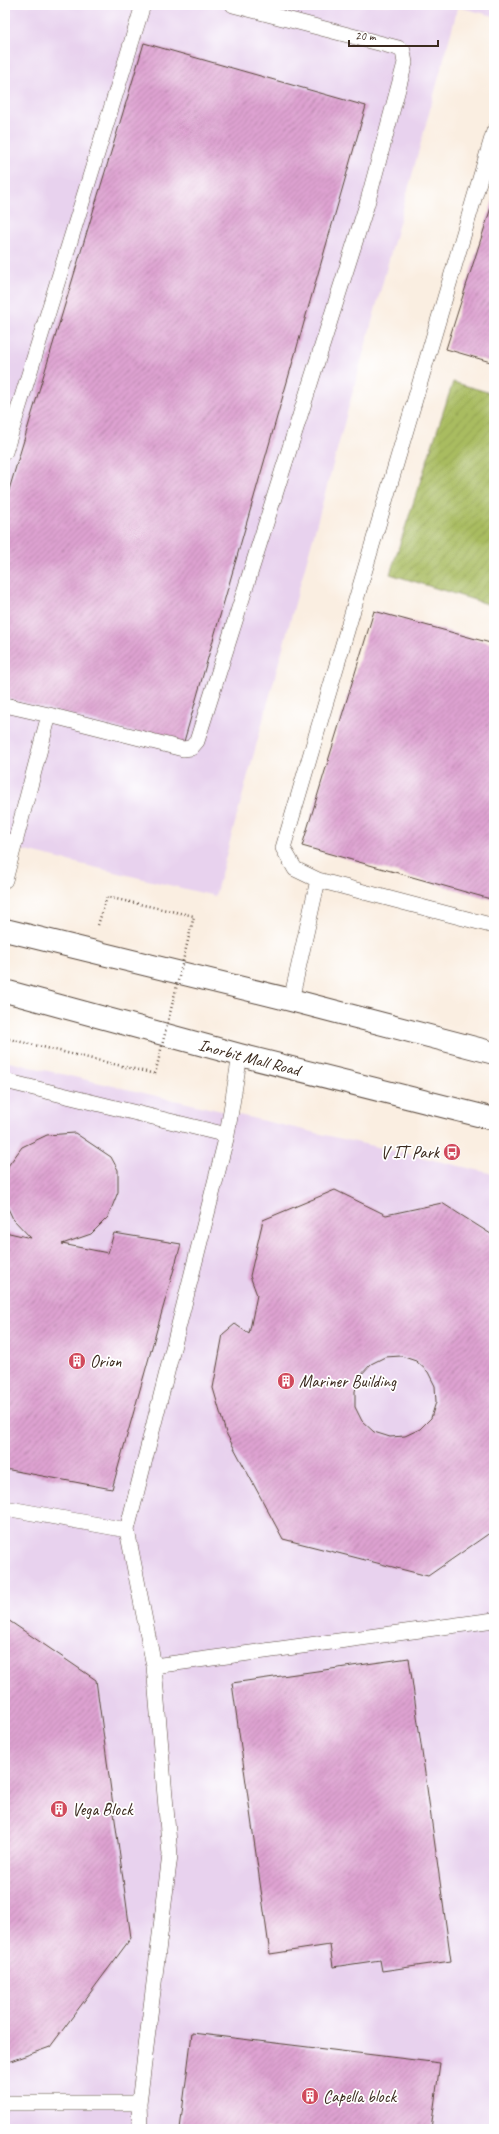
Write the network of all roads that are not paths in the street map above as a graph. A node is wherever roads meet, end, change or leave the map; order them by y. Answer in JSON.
{"nodes":[{"id":1,"x":142,"y":5,"type":"edge"},
{"id":2,"x":233,"y":5,"type":"edge"},
{"id":3,"x":494,"y":131,"type":"edge"},
{"id":4,"x":5,"y":452,"type":"edge"},
{"id":5,"x":5,"y":705,"type":"edge"},
{"id":6,"x":49,"y":715,"type":"junction"},
{"id":7,"x":5,"y":880,"type":"edge"},
{"id":8,"x":318,"y":880,"type":"junction"},
{"id":9,"x":494,"y":926,"type":"edge"},
{"id":10,"x":5,"y":930,"type":"edge"},
{"id":11,"x":5,"y":991,"type":"edge"},
{"id":12,"x":291,"y":1000,"type":"junction"},
{"id":13,"x":494,"y":1053,"type":"edge"},
{"id":14,"x":240,"y":1055,"type":"junction"},
{"id":15,"x":5,"y":1081,"type":"edge"},
{"id":16,"x":494,"y":1119,"type":"edge"},
{"id":17,"x":227,"y":1135,"type":"junction"},
{"id":18,"x":5,"y":1508,"type":"edge"},
{"id":19,"x":127,"y":1530,"type":"junction"},
{"id":20,"x":494,"y":1620,"type":"edge"},
{"id":21,"x":154,"y":1666,"type":"junction"},
{"id":22,"x":5,"y":2103,"type":"edge"},
{"id":23,"x":139,"y":2103,"type":"junction"},
{"id":24,"x":140,"y":2129,"type":"edge"}],
"edges":[{"from":1,"to":4,"type":"lane"},
{"from":2,"to":6,"type":"lane"},
{"from":3,"to":8,"type":"lane"},
{"from":5,"to":6,"type":"lane"},
{"from":6,"to":7,"type":"lane"},
{"from":8,"to":9,"type":"lane"},
{"from":8,"to":12,"type":"lane"},
{"from":10,"to":12,"type":"main road"},
{"from":11,"to":14,"type":"main road","name":"Inorbit Mall Road"},
{"from":12,"to":13,"type":"main road"},
{"from":14,"to":16,"type":"main road","name":"Inorbit Mall Road"},
{"from":14,"to":17,"type":"lane"},
{"from":15,"to":17,"type":"lane"},
{"from":17,"to":19,"type":"lane"},
{"from":18,"to":19,"type":"lane"},
{"from":19,"to":21,"type":"lane"},
{"from":20,"to":21,"type":"lane"},
{"from":21,"to":23,"type":"lane"},
{"from":22,"to":23,"type":"lane"},
{"from":23,"to":24,"type":"lane"}]}
